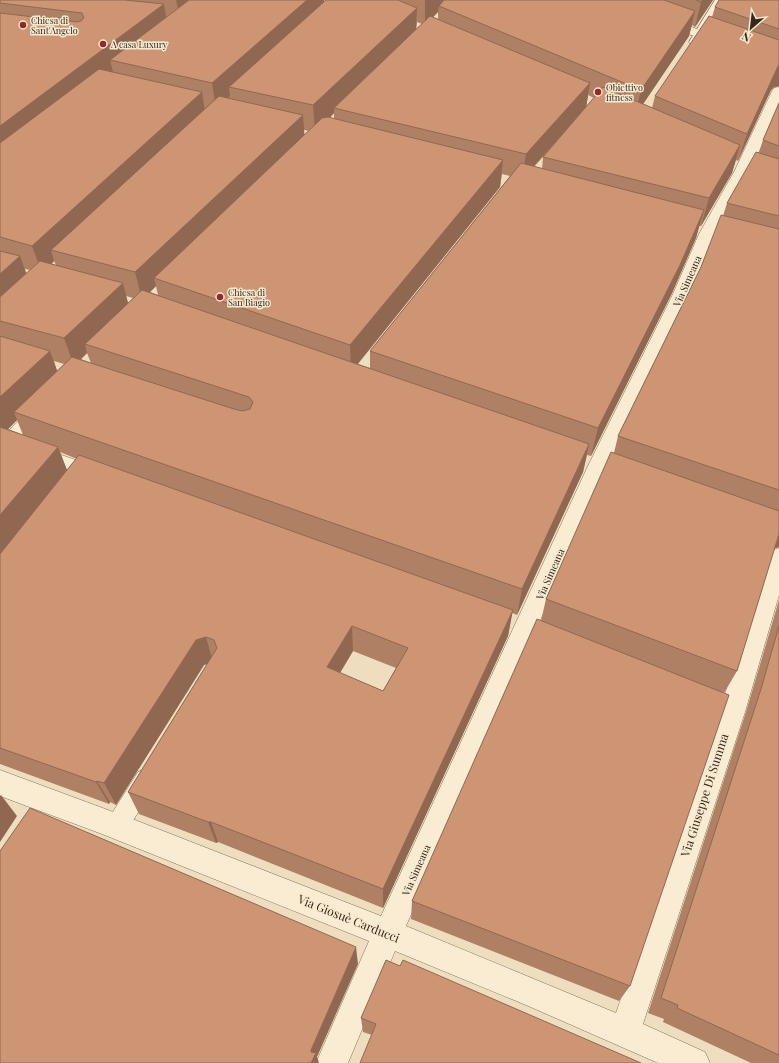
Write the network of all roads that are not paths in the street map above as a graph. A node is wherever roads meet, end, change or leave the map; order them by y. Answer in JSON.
{"nodes":[{"id":1,"x":607,"y":0,"type":"edge"},
{"id":2,"x":721,"y":0,"type":"edge"},
{"id":3,"x":700,"y":34,"type":"junction"},
{"id":4,"x":687,"y":54,"type":"edge"},
{"id":5,"x":779,"y":64,"type":"edge"},
{"id":6,"x":779,"y":91,"type":"edge"},
{"id":7,"x":56,"y":396,"type":"edge"},
{"id":8,"x":4,"y":447,"type":"edge"},
{"id":9,"x":85,"y":471,"type":"junction"},
{"id":10,"x":123,"y":484,"type":"edge"},
{"id":11,"x":71,"y":488,"type":"edge"},
{"id":12,"x":779,"y":557,"type":"edge"},
{"id":13,"x":503,"y":622,"type":"edge"},
{"id":14,"x":525,"y":630,"type":"junction"},
{"id":15,"x":547,"y":638,"type":"edge"},
{"id":16,"x":680,"y":692,"type":"edge"},
{"id":17,"x":732,"y":712,"type":"junction"},
{"id":18,"x":154,"y":766,"type":"edge"},
{"id":19,"x":0,"y":783,"type":"edge"},
{"id":20,"x":117,"y":826,"type":"junction"},
{"id":21,"x":388,"y":933,"type":"junction"},
{"id":22,"x":626,"y":1032,"type":"junction"},
{"id":23,"x":332,"y":1063,"type":"edge"},
{"id":24,"x":694,"y":1063,"type":"edge"}],
"edges":[{"from":1,"to":3,"type":"street"},
{"from":2,"to":3,"type":"street"},
{"from":3,"to":4,"type":"street"},
{"from":3,"to":5,"type":"street"},
{"from":6,"to":14,"type":"street","name":"Via Simeana"},
{"from":7,"to":8,"type":"street"},
{"from":8,"to":9,"type":"street"},
{"from":9,"to":10,"type":"street"},
{"from":9,"to":11,"type":"street"},
{"from":12,"to":17,"type":"street","name":"Via Giuseppe Di Summa"},
{"from":13,"to":14,"type":"street"},
{"from":14,"to":15,"type":"street"},
{"from":14,"to":21,"type":"street","name":"Via Simeana"},
{"from":16,"to":17,"type":"street"},
{"from":17,"to":22,"type":"street","name":"Via Giuseppe Di Summa"},
{"from":18,"to":20,"type":"lane"},
{"from":19,"to":20,"type":"street","name":"Via Giosuè Carducci"},
{"from":20,"to":21,"type":"street","name":"Via Giosuè Carducci"},
{"from":21,"to":22,"type":"street","name":"Via Giosuè Carducci"},
{"from":21,"to":23,"type":"street","name":"Via Simeana"},
{"from":22,"to":24,"type":"street","name":"Via Giosuè Carducci"}]}
